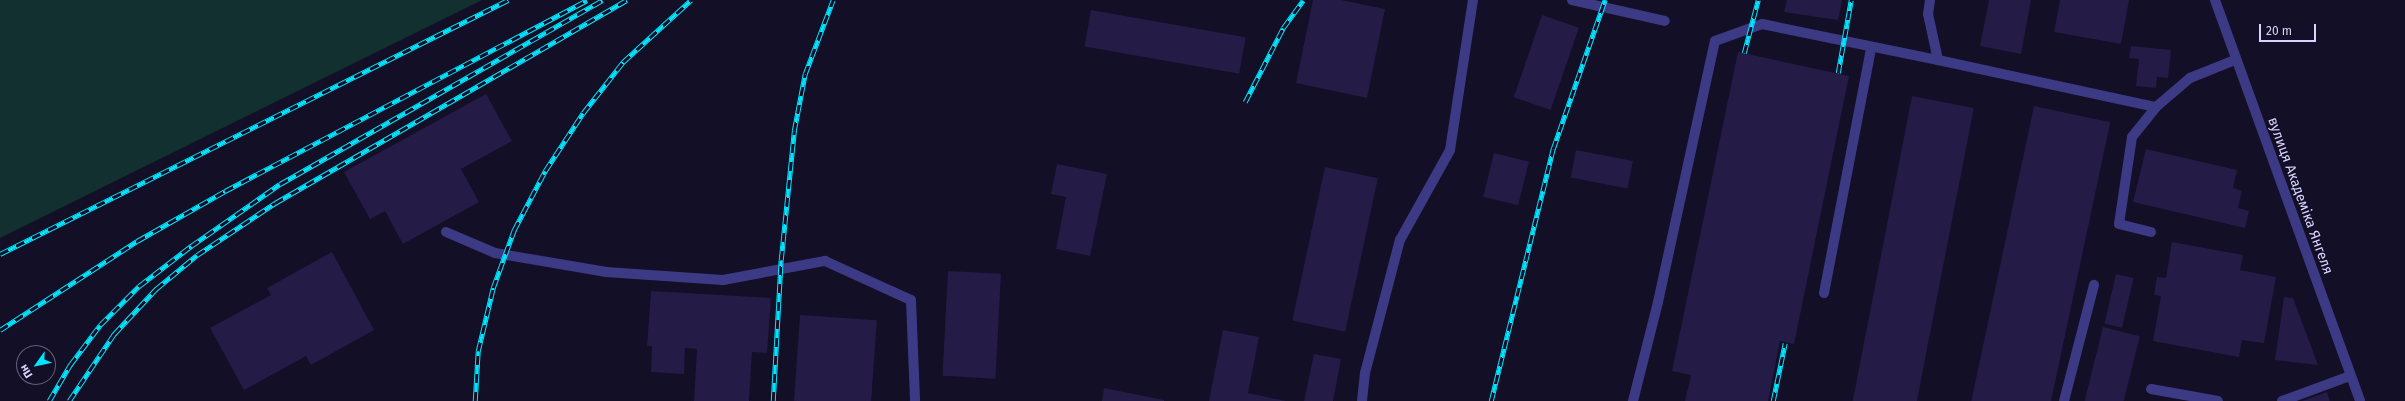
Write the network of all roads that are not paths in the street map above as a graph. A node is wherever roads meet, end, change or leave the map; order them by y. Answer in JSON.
{"nodes":[{"id":1,"x":1473,"y":0,"type":"edge"},
{"id":2,"x":1572,"y":0,"type":"edge"},
{"id":3,"x":1930,"y":0,"type":"edge"},
{"id":4,"x":2216,"y":0,"type":"edge"},
{"id":5,"x":1665,"y":21,"type":"dead end"},
{"id":6,"x":1871,"y":48,"type":"junction"},
{"id":7,"x":1938,"y":60,"type":"junction"},
{"id":8,"x":2235,"y":60,"type":"junction"},
{"id":9,"x":2156,"y":106,"type":"junction"},
{"id":10,"x":446,"y":232,"type":"dead end"},
{"id":11,"x":2150,"y":232,"type":"dead end"},
{"id":12,"x":2094,"y":285,"type":"dead end"},
{"id":13,"x":1824,"y":293,"type":"dead end"},
{"id":14,"x":2350,"y":376,"type":"junction"},
{"id":15,"x":2151,"y":389,"type":"dead end"},
{"id":16,"x":915,"y":401,"type":"edge"},
{"id":17,"x":1362,"y":401,"type":"edge"},
{"id":18,"x":1633,"y":401,"type":"edge"},
{"id":19,"x":2064,"y":401,"type":"edge"},
{"id":20,"x":2218,"y":401,"type":"edge"},
{"id":21,"x":2282,"y":401,"type":"edge"},
{"id":22,"x":2360,"y":401,"type":"edge"}],
"edges":[{"from":1,"to":17,"type":"street"},
{"from":2,"to":5,"type":"street"},
{"from":3,"to":7,"type":"street"},
{"from":4,"to":8,"type":"street","name":"вулиця Академіка Янгеля"},
{"from":6,"to":7,"type":"street"},
{"from":6,"to":13,"type":"street"},
{"from":6,"to":18,"type":"street"},
{"from":7,"to":9,"type":"street"},
{"from":8,"to":9,"type":"street"},
{"from":8,"to":14,"type":"street","name":"вулиця Академіка Янгеля"},
{"from":9,"to":11,"type":"street"},
{"from":10,"to":16,"type":"street"},
{"from":12,"to":19,"type":"street"},
{"from":14,"to":21,"type":"street"},
{"from":14,"to":22,"type":"street","name":"вулиця Академіка Янгеля"},
{"from":15,"to":20,"type":"street"}]}
